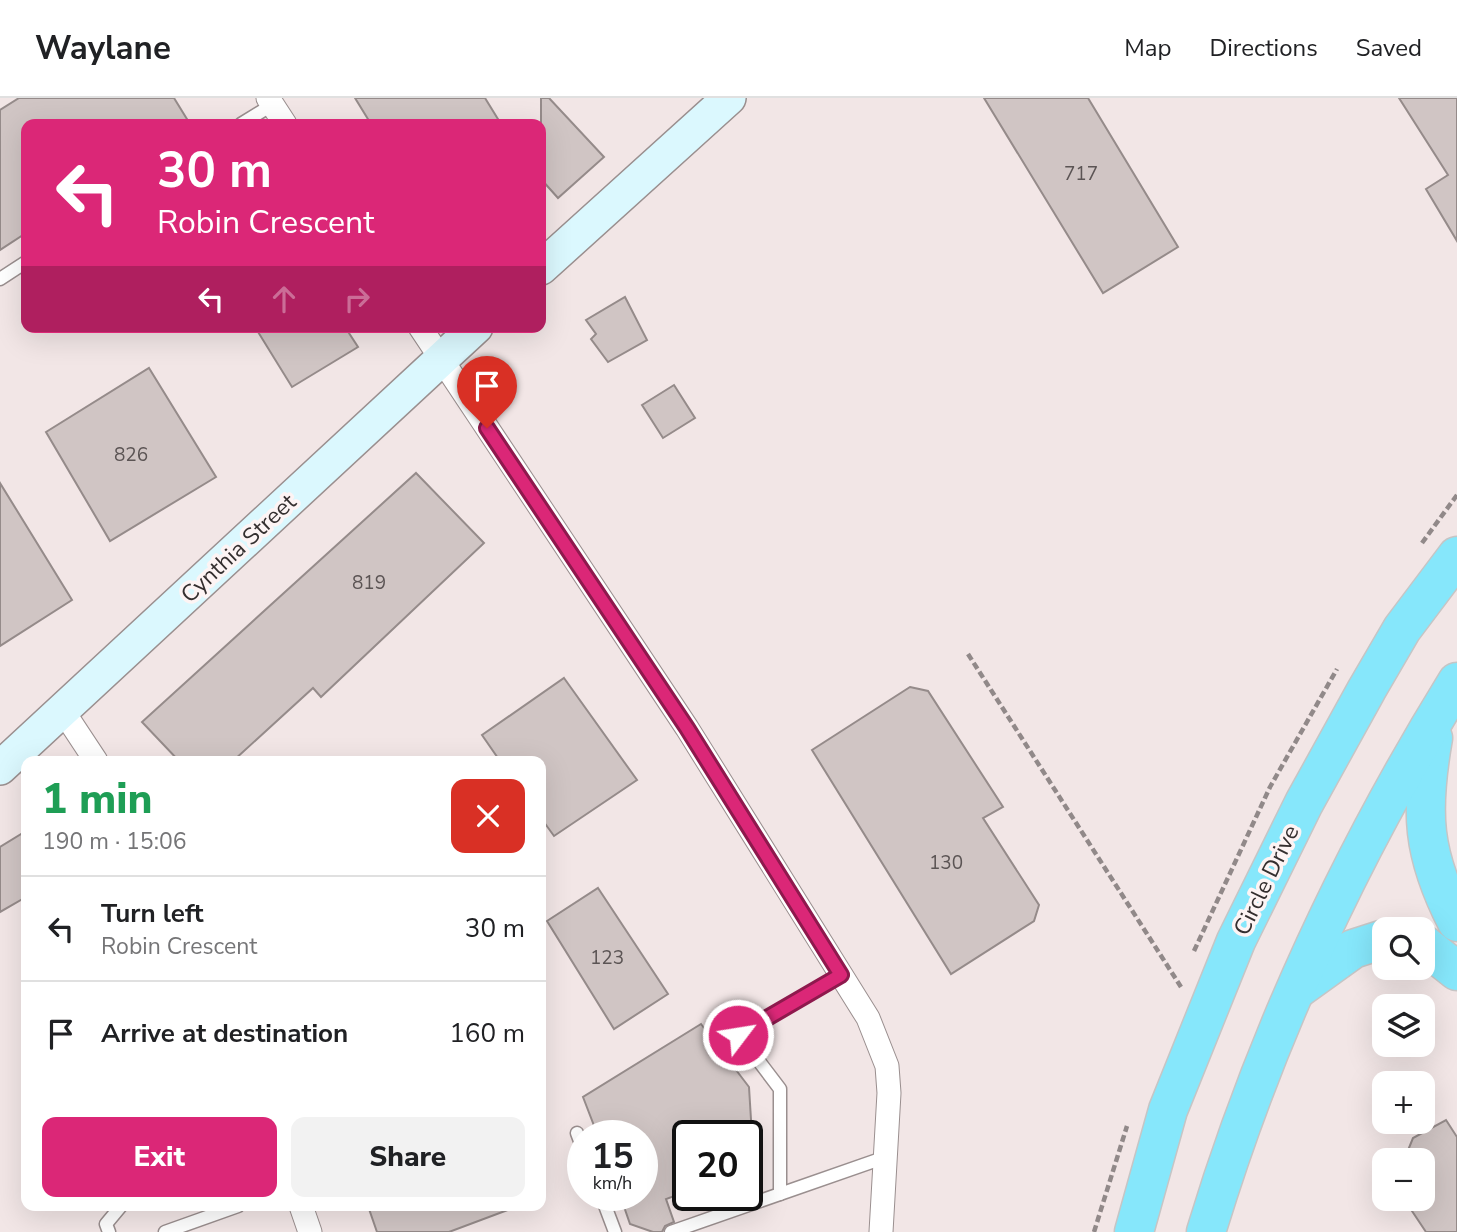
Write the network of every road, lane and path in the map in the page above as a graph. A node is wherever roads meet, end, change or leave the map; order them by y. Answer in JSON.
{"nodes":[{"id":1,"x":722,"y":100,"type":"edge"},
{"id":2,"x":270,"y":101,"type":"edge"},
{"id":3,"x":247,"y":119,"type":"edge"},
{"id":4,"x":282,"y":119,"type":"edge"},
{"id":5,"x":546,"y":263,"type":"edge"},
{"id":6,"x":21,"y":265,"type":"edge"},
{"id":7,"x":0,"y":279,"type":"edge"},
{"id":8,"x":424,"y":333,"type":"edge"},
{"id":9,"x":470,"y":333,"type":"edge"},
{"id":10,"x":442,"y":359,"type":"junction"},
{"id":11,"x":1457,"y":556,"type":"edge"},
{"id":12,"x":968,"y":654,"type":"dead end"},
{"id":13,"x":1448,"y":697,"type":"edge"},
{"id":14,"x":63,"y":711,"type":"junction"},
{"id":15,"x":93,"y":756,"type":"edge"},
{"id":16,"x":0,"y":768,"type":"edge"},
{"id":17,"x":1457,"y":922,"type":"edge"},
{"id":18,"x":1372,"y":943,"type":"edge"},
{"id":19,"x":1435,"y":954,"type":"edge"},
{"id":20,"x":1457,"y":971,"type":"edge"},
{"id":21,"x":841,"y":975,"type":"junction"},
{"id":22,"x":1181,"y":987,"type":"dead end"},
{"id":23,"x":1292,"y":994,"type":"junction"},
{"id":24,"x":886,"y":1157,"type":"junction"},
{"id":25,"x":780,"y":1194,"type":"junction"},
{"id":26,"x":117,"y":1211,"type":"edge"},
{"id":27,"x":223,"y":1211,"type":"edge"},
{"id":28,"x":303,"y":1211,"type":"edge"},
{"id":29,"x":607,"y":1211,"type":"edge"},
{"id":30,"x":109,"y":1232,"type":"edge"},
{"id":31,"x":165,"y":1232,"type":"edge"},
{"id":32,"x":310,"y":1232,"type":"edge"},
{"id":33,"x":615,"y":1232,"type":"edge"},
{"id":34,"x":671,"y":1232,"type":"edge"},
{"id":35,"x":881,"y":1232,"type":"edge"},
{"id":36,"x":1134,"y":1232,"type":"edge"},
{"id":37,"x":1206,"y":1232,"type":"edge"}],
"edges":[{"from":1,"to":5,"type":"street"},
{"from":2,"to":3,"type":"lane"},
{"from":2,"to":4,"type":"street"},
{"from":6,"to":7,"type":"lane"},
{"from":8,"to":10,"type":"street"},
{"from":9,"to":10,"type":"street","name":"Cynthia Street"},
{"from":10,"to":14,"type":"street","name":"Cynthia Street"},
{"from":10,"to":21,"type":"street"},
{"from":11,"to":36,"type":"highway","name":"Circle Drive"},
{"from":12,"to":22,"type":"path"},
{"from":13,"to":17,"type":"highway"},
{"from":13,"to":23,"type":"highway"},
{"from":14,"to":15,"type":"street"},
{"from":14,"to":16,"type":"street","name":"Cynthia Street"},
{"from":18,"to":23,"type":"highway"},
{"from":19,"to":20,"type":"highway"},
{"from":21,"to":24,"type":"street"},
{"from":21,"to":25,"type":"lane"},
{"from":23,"to":37,"type":"highway"},
{"from":24,"to":25,"type":"lane"},
{"from":24,"to":35,"type":"street"},
{"from":25,"to":34,"type":"lane"},
{"from":26,"to":30,"type":"lane"},
{"from":27,"to":31,"type":"lane"},
{"from":28,"to":32,"type":"street"},
{"from":29,"to":33,"type":"lane"}]}
